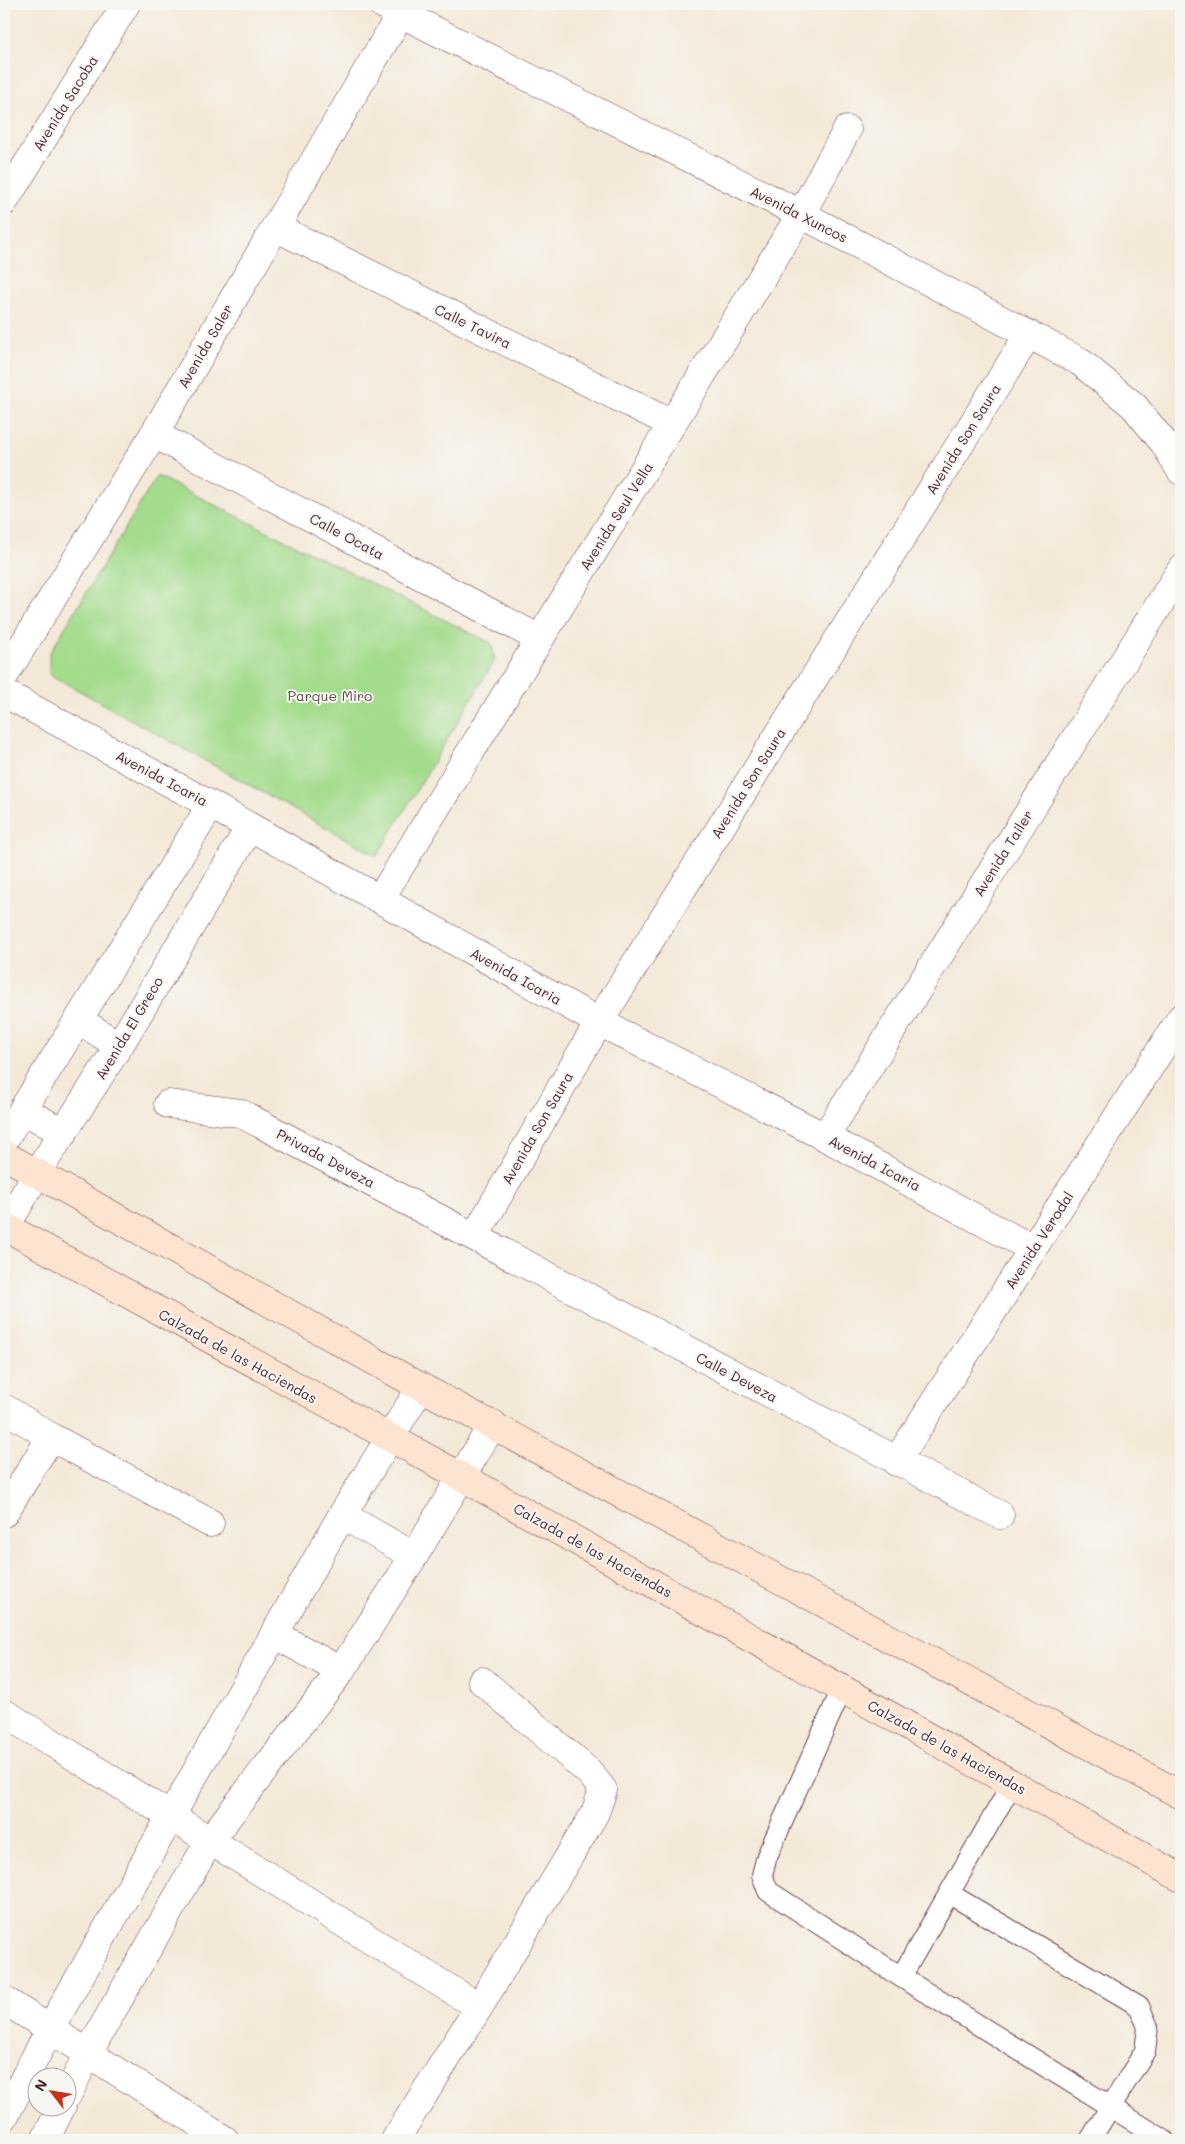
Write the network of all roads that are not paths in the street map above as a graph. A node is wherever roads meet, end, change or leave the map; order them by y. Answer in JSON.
{"nodes":[{"id":1,"x":126,"y":4,"type":"edge"},
{"id":2,"x":391,"y":8,"type":"edge"},
{"id":3,"x":847,"y":130,"type":"dead end"},
{"id":4,"x":4,"y":202,"type":"edge"},
{"id":5,"x":801,"y":214,"type":"junction"},
{"id":6,"x":275,"y":227,"type":"junction"},
{"id":7,"x":1029,"y":334,"type":"junction"},
{"id":8,"x":672,"y":424,"type":"junction"},
{"id":9,"x":154,"y":434,"type":"junction"},
{"id":10,"x":1181,"y":471,"type":"edge"},
{"id":11,"x":1181,"y":570,"type":"edge"},
{"id":12,"x":540,"y":639,"type":"junction"},
{"id":13,"x":4,"y":676,"type":"edge"},
{"id":14,"x":4,"y":693,"type":"edge"},
{"id":15,"x":211,"y":805,"type":"junction"},
{"id":16,"x":250,"y":827,"type":"junction"},
{"id":17,"x":380,"y":899,"type":"junction"},
{"id":18,"x":1181,"y":1018,"type":"edge"},
{"id":19,"x":79,"y":1020,"type":"junction"},
{"id":20,"x":599,"y":1022,"type":"junction"},
{"id":21,"x":119,"y":1046,"type":"junction"},
{"id":22,"x":168,"y":1104,"type":"dead end"},
{"id":23,"x":23,"y":1110,"type":"junction"},
{"id":24,"x":64,"y":1133,"type":"junction"},
{"id":25,"x":825,"y":1136,"type":"junction"},
{"id":26,"x":4,"y":1140,"type":"edge"},
{"id":27,"x":4,"y":1155,"type":"edge"},
{"id":28,"x":37,"y":1174,"type":"junction"},
{"id":29,"x":5,"y":1228,"type":"edge"},
{"id":30,"x":475,"y":1236,"type":"junction"},
{"id":31,"x":1033,"y":1248,"type":"junction"},
{"id":32,"x":422,"y":1386,"type":"junction"},
{"id":33,"x":4,"y":1408,"type":"edge"},
{"id":34,"x":493,"y":1424,"type":"junction"},
{"id":35,"x":51,"y":1437,"type":"junction"},
{"id":36,"x":390,"y":1439,"type":"junction"},
{"id":37,"x":896,"y":1462,"type":"junction"},
{"id":38,"x":462,"y":1477,"type":"junction"},
{"id":39,"x":4,"y":1513,"type":"edge"},
{"id":40,"x":342,"y":1515,"type":"junction"},
{"id":41,"x":1000,"y":1515,"type":"dead end"},
{"id":42,"x":210,"y":1523,"type":"dead end"},
{"id":43,"x":414,"y":1556,"type":"junction"},
{"id":44,"x":274,"y":1634,"type":"junction"},
{"id":45,"x":341,"y":1671,"type":"junction"},
{"id":46,"x":482,"y":1681,"type":"dead end"},
{"id":47,"x":842,"y":1689,"type":"junction"},
{"id":48,"x":4,"y":1713,"type":"edge"},
{"id":49,"x":1012,"y":1784,"type":"junction"},
{"id":50,"x":1181,"y":1795,"type":"edge"},
{"id":51,"x":171,"y":1816,"type":"junction"},
{"id":52,"x":210,"y":1840,"type":"junction"},
{"id":53,"x":1181,"y":1878,"type":"edge"},
{"id":54,"x":950,"y":1894,"type":"junction"},
{"id":55,"x":901,"y":1978,"type":"junction"},
{"id":56,"x":4,"y":2000,"type":"edge"},
{"id":57,"x":479,"y":2007,"type":"junction"},
{"id":58,"x":50,"y":2029,"type":"junction"},
{"id":59,"x":88,"y":2053,"type":"junction"},
{"id":60,"x":78,"y":2074,"type":"edge"},
{"id":61,"x":1110,"y":2108,"type":"junction"},
{"id":62,"x":4,"y":2116,"type":"edge"},
{"id":63,"x":57,"y":2116,"type":"edge"},
{"id":64,"x":45,"y":2140,"type":"edge"},
{"id":65,"x":225,"y":2140,"type":"edge"},
{"id":66,"x":395,"y":2140,"type":"edge"},
{"id":67,"x":1090,"y":2140,"type":"edge"},
{"id":68,"x":1164,"y":2140,"type":"edge"}],
"edges":[{"from":1,"to":4,"type":"street","name":"Avenida Sacoba"},
{"from":2,"to":5,"type":"street","name":"Avenida Xuncos"},
{"from":2,"to":6,"type":"street","name":"Avenida Saler"},
{"from":3,"to":5,"type":"street","name":"Avenida Seul Vella"},
{"from":5,"to":7,"type":"street","name":"Avenida Xuncos"},
{"from":5,"to":8,"type":"street","name":"Avenida Seul Vella"},
{"from":6,"to":8,"type":"street","name":"Calle Tavira"},
{"from":6,"to":9,"type":"street","name":"Avenida Saler"},
{"from":7,"to":10,"type":"street","name":"Avenida Xuncos"},
{"from":7,"to":20,"type":"street","name":"Avenida Son Saura"},
{"from":8,"to":12,"type":"street","name":"Avenida Seul Vella"},
{"from":9,"to":12,"type":"street","name":"Calle Ocata"},
{"from":9,"to":13,"type":"street","name":"Avenida Saler"},
{"from":11,"to":25,"type":"street","name":"Avenida Tailer"},
{"from":12,"to":17,"type":"street","name":"Avenida Seul Vella"},
{"from":14,"to":15,"type":"street","name":"Avenida Icaria"},
{"from":15,"to":16,"type":"street","name":"Avenida Icaria"},
{"from":15,"to":19,"type":"street"},
{"from":16,"to":17,"type":"street","name":"Avenida Icaria"},
{"from":16,"to":21,"type":"street","name":"Avenida El Greco"},
{"from":17,"to":20,"type":"street","name":"Avenida Icaria"},
{"from":18,"to":31,"type":"street","name":"Avenida Verodal"},
{"from":19,"to":21,"type":"street"},
{"from":19,"to":23,"type":"street"},
{"from":20,"to":25,"type":"street","name":"Avenida Icaria"},
{"from":20,"to":30,"type":"street","name":"Avenida Son Saura"},
{"from":21,"to":24,"type":"street","name":"Avenida El Greco"},
{"from":22,"to":30,"type":"street","name":"Privada Deveza"},
{"from":23,"to":24,"type":"street"},
{"from":23,"to":26,"type":"street"},
{"from":24,"to":28,"type":"street","name":"Avenida El Greco"},
{"from":25,"to":31,"type":"street","name":"Avenida Icaria"},
{"from":27,"to":28,"type":"main road"},
{"from":28,"to":29,"type":"street","name":"Avenida El Greco"},
{"from":28,"to":32,"type":"main road"},
{"from":29,"to":36,"type":"main road","name":"Calzada de las Haciendas"},
{"from":30,"to":37,"type":"street","name":"Calle Deveza"},
{"from":31,"to":37,"type":"street","name":"Avenida Verodal"},
{"from":32,"to":34,"type":"main road"},
{"from":32,"to":36,"type":"street"},
{"from":33,"to":35,"type":"street"},
{"from":34,"to":38,"type":"street"},
{"from":34,"to":50,"type":"main road"},
{"from":35,"to":39,"type":"street"},
{"from":35,"to":42,"type":"street"},
{"from":36,"to":38,"type":"main road","name":"Calzada de las Haciendas"},
{"from":36,"to":40,"type":"street"},
{"from":37,"to":41,"type":"street","name":"Calle Deveza"},
{"from":38,"to":43,"type":"street"},
{"from":38,"to":47,"type":"main road","name":"Calzada de las Haciendas"},
{"from":40,"to":43,"type":"street"},
{"from":40,"to":44,"type":"street"},
{"from":43,"to":45,"type":"street"},
{"from":44,"to":45,"type":"street"},
{"from":44,"to":51,"type":"street"},
{"from":45,"to":52,"type":"street"},
{"from":46,"to":57,"type":"street"},
{"from":47,"to":49,"type":"main road","name":"Calzada de las Haciendas"},
{"from":47,"to":55,"type":"lane"},
{"from":48,"to":51,"type":"street"},
{"from":49,"to":53,"type":"main road","name":"Calzada de las Haciendas"},
{"from":49,"to":54,"type":"lane"},
{"from":51,"to":52,"type":"street"},
{"from":51,"to":58,"type":"street"},
{"from":52,"to":57,"type":"street"},
{"from":52,"to":59,"type":"street"},
{"from":54,"to":55,"type":"lane"},
{"from":54,"to":61,"type":"lane"},
{"from":55,"to":61,"type":"lane"},
{"from":56,"to":58,"type":"street"},
{"from":57,"to":66,"type":"street"},
{"from":58,"to":59,"type":"street"},
{"from":58,"to":62,"type":"street"},
{"from":59,"to":60,"type":"street"},
{"from":59,"to":65,"type":"street"},
{"from":61,"to":67,"type":"lane"},
{"from":61,"to":68,"type":"lane"},
{"from":63,"to":64,"type":"street"}]}
